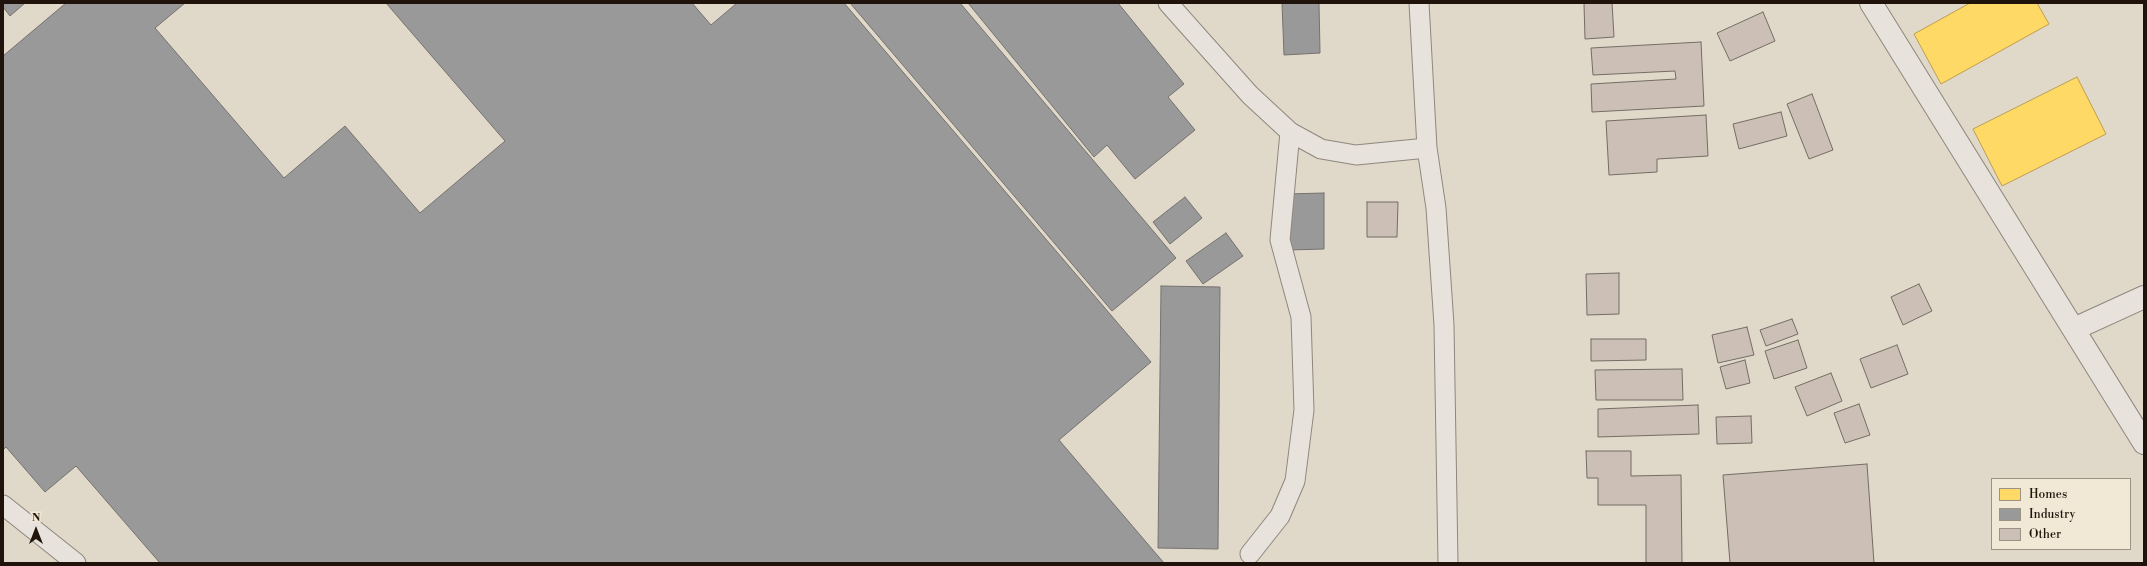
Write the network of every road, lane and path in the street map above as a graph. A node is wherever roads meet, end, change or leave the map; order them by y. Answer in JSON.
{"nodes":[{"id":1,"x":1168,"y":3,"type":"edge"},
{"id":2,"x":1419,"y":3,"type":"edge"},
{"id":3,"x":1871,"y":3,"type":"edge"},
{"id":4,"x":1290,"y":132,"type":"junction"},
{"id":5,"x":1427,"y":148,"type":"junction"},
{"id":6,"x":2144,"y":296,"type":"edge"},
{"id":7,"x":2074,"y":329,"type":"junction"},
{"id":8,"x":2144,"y":443,"type":"edge"},
{"id":9,"x":3,"y":505,"type":"edge"},
{"id":10,"x":1250,"y":554,"type":"dead end"},
{"id":11,"x":76,"y":563,"type":"edge"},
{"id":12,"x":1448,"y":563,"type":"edge"}],
"edges":[{"from":1,"to":4,"type":"lane"},
{"from":2,"to":5,"type":"lane"},
{"from":3,"to":7,"type":"street"},
{"from":4,"to":5,"type":"lane"},
{"from":4,"to":10,"type":"lane"},
{"from":5,"to":12,"type":"lane"},
{"from":6,"to":7,"type":"street"},
{"from":7,"to":8,"type":"street"},
{"from":9,"to":11,"type":"lane"}]}
